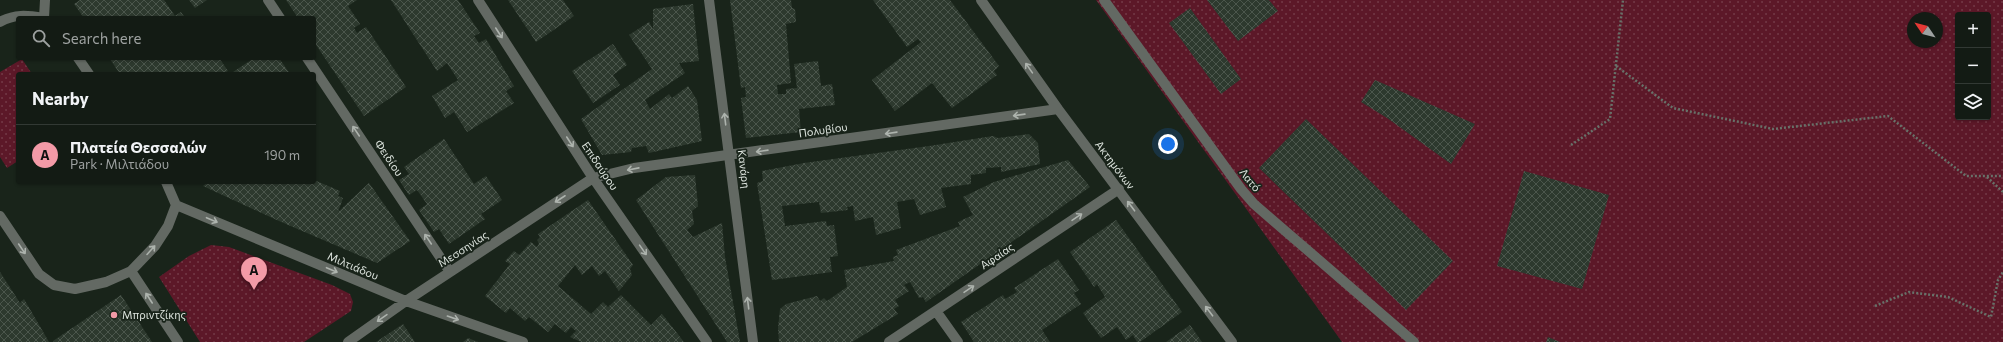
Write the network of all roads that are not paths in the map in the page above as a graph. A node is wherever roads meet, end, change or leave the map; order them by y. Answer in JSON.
{"nodes":[{"id":1,"x":45,"y":0,"type":"edge"},
{"id":2,"x":268,"y":0,"type":"edge"},
{"id":3,"x":478,"y":0,"type":"edge"},
{"id":4,"x":710,"y":0,"type":"edge"},
{"id":5,"x":981,"y":0,"type":"edge"},
{"id":6,"x":1104,"y":0,"type":"edge"},
{"id":7,"x":16,"y":16,"type":"edge"},
{"id":8,"x":18,"y":16,"type":"edge"},
{"id":9,"x":32,"y":16,"type":"edge"},
{"id":10,"x":43,"y":16,"type":"edge"},
{"id":11,"x":279,"y":16,"type":"edge"},
{"id":12,"x":0,"y":22,"type":"edge"},
{"id":13,"x":79,"y":60,"type":"edge"},
{"id":14,"x":308,"y":60,"type":"edge"},
{"id":15,"x":88,"y":72,"type":"edge"},
{"id":16,"x":1058,"y":109,"type":"junction"},
{"id":17,"x":730,"y":156,"type":"junction"},
{"id":18,"x":593,"y":178,"type":"junction"},
{"id":19,"x":167,"y":184,"type":"edge"},
{"id":20,"x":1119,"y":189,"type":"junction"},
{"id":21,"x":176,"y":205,"type":"junction"},
{"id":22,"x":0,"y":216,"type":"edge"},
{"id":23,"x":131,"y":271,"type":"junction"},
{"id":24,"x":450,"y":272,"type":"junction"},
{"id":25,"x":406,"y":301,"type":"junction"},
{"id":26,"x":936,"y":311,"type":"junction"},
{"id":27,"x":178,"y":342,"type":"edge"},
{"id":28,"x":348,"y":342,"type":"edge"},
{"id":29,"x":523,"y":342,"type":"edge"},
{"id":30,"x":707,"y":342,"type":"edge"},
{"id":31,"x":753,"y":342,"type":"edge"},
{"id":32,"x":889,"y":342,"type":"edge"},
{"id":33,"x":958,"y":342,"type":"edge"},
{"id":34,"x":1232,"y":342,"type":"edge"},
{"id":35,"x":1414,"y":342,"type":"edge"}],
"edges":[{"from":1,"to":10,"type":"street"},
{"from":2,"to":11,"type":"street"},
{"from":3,"to":18,"type":"street","name":"Επιδαύρου","one_way":true},
{"from":17,"to":4,"type":"street","name":"Κανάρη","one_way":true},
{"from":16,"to":5,"type":"street","name":"Ακτημόνων","one_way":true},
{"from":6,"to":35,"type":"street","name":"Λατό"},
{"from":7,"to":12,"type":"street"},
{"from":8,"to":9,"type":"street"},
{"from":13,"to":15,"type":"street"},
{"from":24,"to":14,"type":"street","name":"Φειδίου","one_way":true},
{"from":16,"to":17,"type":"street","name":"Πολυβίου","one_way":true},
{"from":16,"to":20,"type":"street","name":"Ακτημόνων"},
{"from":17,"to":18,"type":"street","name":"Πολυβίου","one_way":true},
{"from":31,"to":17,"type":"street","name":"Κανάρη","one_way":true},
{"from":18,"to":24,"type":"street","name":"Μεσσηνίας","one_way":true},
{"from":18,"to":30,"type":"street","name":"Επιδαύρου","one_way":true},
{"from":19,"to":21,"type":"street"},
{"from":26,"to":20,"type":"street","name":"Αφαίας","one_way":true},
{"from":34,"to":20,"type":"street","name":"Ακτημόνων","one_way":true},
{"from":23,"to":21,"type":"street","one_way":true},
{"from":21,"to":25,"type":"street","name":"Μιλτιάδου","one_way":true},
{"from":22,"to":23,"type":"street","one_way":true},
{"from":27,"to":23,"type":"street","one_way":true},
{"from":24,"to":25,"type":"street","name":"Μεσσηνίας"},
{"from":25,"to":28,"type":"street","name":"Μεσσηνίας","one_way":true},
{"from":25,"to":29,"type":"street","name":"Μιλτιάδου","one_way":true},
{"from":26,"to":32,"type":"street","name":"Αφαίας"},
{"from":26,"to":33,"type":"street"}]}
